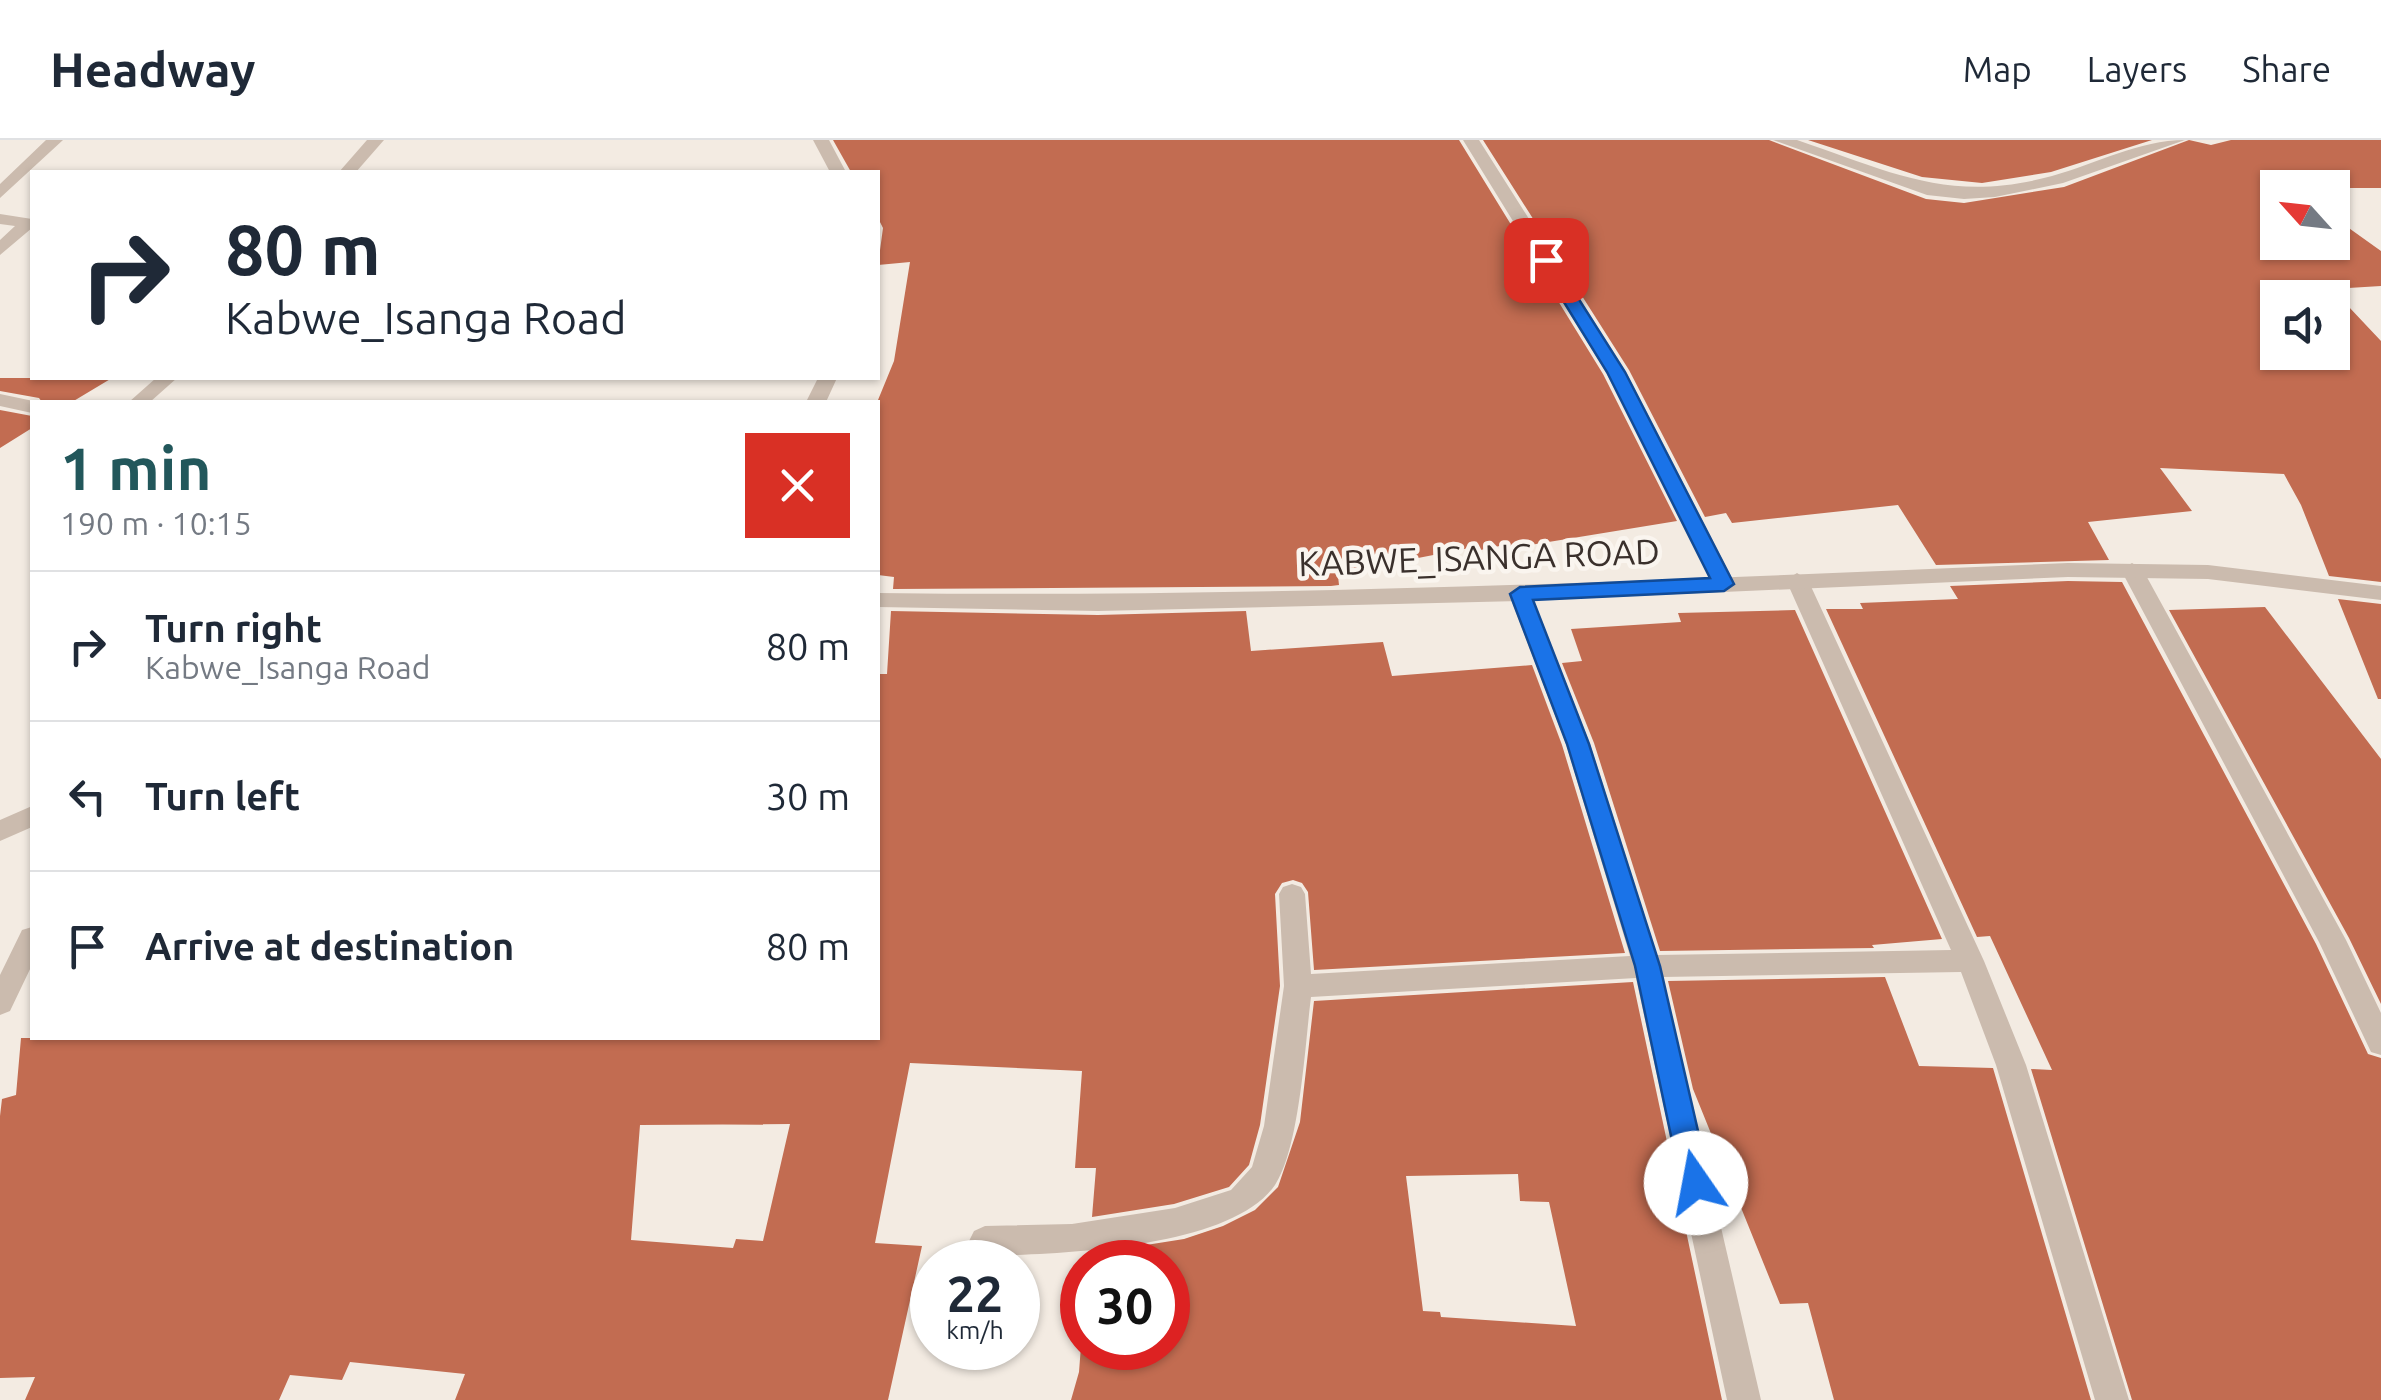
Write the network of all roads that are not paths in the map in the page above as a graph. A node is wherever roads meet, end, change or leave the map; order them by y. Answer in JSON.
{"nodes":[{"id":1,"x":55,"y":140,"type":"edge"},
{"id":2,"x":376,"y":140,"type":"edge"},
{"id":3,"x":821,"y":140,"type":"edge"},
{"id":4,"x":1471,"y":140,"type":"edge"},
{"id":5,"x":1781,"y":140,"type":"edge"},
{"id":6,"x":2177,"y":140,"type":"edge"},
{"id":7,"x":349,"y":170,"type":"edge"},
{"id":8,"x":837,"y":170,"type":"edge"},
{"id":9,"x":0,"y":192,"type":"edge"},
{"id":10,"x":0,"y":219,"type":"edge"},
{"id":11,"x":0,"y":250,"type":"edge"},
{"id":12,"x":166,"y":380,"type":"edge"},
{"id":13,"x":0,"y":400,"type":"edge"},
{"id":14,"x":141,"y":400,"type":"edge"},
{"id":15,"x":30,"y":406,"type":"edge"},
{"id":16,"x":2132,"y":570,"type":"junction"},
{"id":17,"x":1797,"y":580,"type":"junction"},
{"id":18,"x":1724,"y":584,"type":"junction"},
{"id":19,"x":1520,"y":594,"type":"junction"},
{"id":20,"x":2381,"y":594,"type":"edge"},
{"id":21,"x":880,"y":600,"type":"edge"},
{"id":22,"x":30,"y":817,"type":"edge"},
{"id":23,"x":0,"y":831,"type":"edge"},
{"id":24,"x":1292,"y":894,"type":"dead end"},
{"id":25,"x":30,"y":942,"type":"edge"},
{"id":26,"x":1970,"y":960,"type":"junction"},
{"id":27,"x":1648,"y":966,"type":"junction"},
{"id":28,"x":1298,"y":986,"type":"junction"},
{"id":29,"x":0,"y":1003,"type":"edge"},
{"id":30,"x":2381,"y":1044,"type":"edge"},
{"id":31,"x":1028,"y":1240,"type":"edge"},
{"id":32,"x":1744,"y":1400,"type":"edge"},
{"id":33,"x":2112,"y":1400,"type":"edge"}],
"edges":[{"from":1,"to":9,"type":"street"},
{"from":2,"to":7,"type":"street"},
{"from":3,"to":8,"type":"street"},
{"from":4,"to":18,"type":"street"},
{"from":5,"to":6,"type":"street"},
{"from":10,"to":11,"type":"street"},
{"from":12,"to":14,"type":"street"},
{"from":13,"to":15,"type":"street"},
{"from":16,"to":17,"type":"street","name":"KABWE_ISANGA ROAD"},
{"from":16,"to":20,"type":"street","name":"KABWE_ISANGA ROAD"},
{"from":16,"to":30,"type":"street"},
{"from":17,"to":18,"type":"street","name":"KABWE_ISANGA ROAD"},
{"from":17,"to":26,"type":"street"},
{"from":18,"to":19,"type":"street","name":"KABWE_ISANGA ROAD"},
{"from":19,"to":21,"type":"street","name":"KABWE_ISANGA ROAD"},
{"from":19,"to":27,"type":"street"},
{"from":22,"to":23,"type":"street"},
{"from":24,"to":28,"type":"street"},
{"from":25,"to":29,"type":"street"},
{"from":26,"to":27,"type":"street"},
{"from":26,"to":33,"type":"street"},
{"from":27,"to":28,"type":"street"},
{"from":27,"to":32,"type":"street"},
{"from":28,"to":31,"type":"street"}]}
